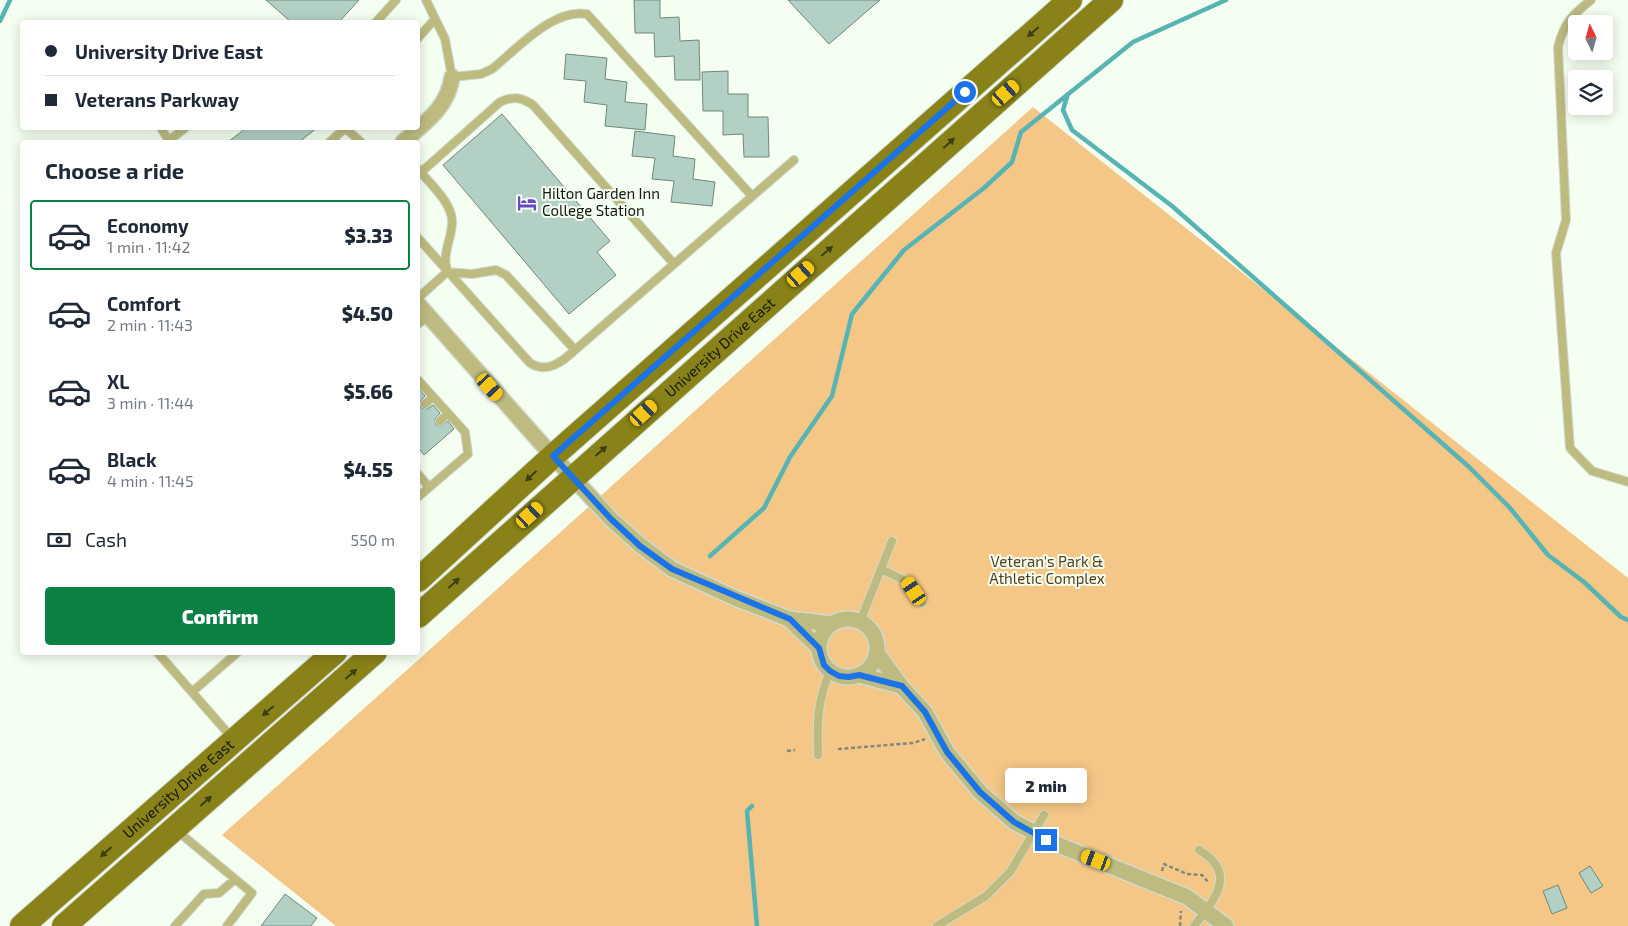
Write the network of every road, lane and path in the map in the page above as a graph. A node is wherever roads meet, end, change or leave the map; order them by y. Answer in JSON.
{"nodes":[{"id":1,"x":396,"y":0,"type":"edge"},
{"id":2,"x":426,"y":0,"type":"edge"},
{"id":3,"x":1070,"y":0,"type":"edge"},
{"id":4,"x":1111,"y":0,"type":"edge"},
{"id":5,"x":1592,"y":0,"type":"edge"},
{"id":6,"x":435,"y":19,"type":"junction"},
{"id":7,"x":378,"y":20,"type":"edge"},
{"id":8,"x":420,"y":36,"type":"edge"},
{"id":9,"x":452,"y":76,"type":"junction"},
{"id":10,"x":420,"y":126,"type":"edge"},
{"id":11,"x":183,"y":130,"type":"edge"},
{"id":12,"x":343,"y":130,"type":"edge"},
{"id":13,"x":347,"y":130,"type":"edge"},
{"id":14,"x":416,"y":130,"type":"edge"},
{"id":15,"x":170,"y":140,"type":"edge"},
{"id":16,"x":332,"y":140,"type":"edge"},
{"id":17,"x":359,"y":140,"type":"edge"},
{"id":18,"x":405,"y":140,"type":"edge"},
{"id":19,"x":794,"y":160,"type":"dead end"},
{"id":20,"x":420,"y":170,"type":"edge"},
{"id":21,"x":420,"y":174,"type":"edge"},
{"id":22,"x":752,"y":196,"type":"junction"},
{"id":23,"x":420,"y":240,"type":"edge"},
{"id":24,"x":674,"y":264,"type":"junction"},
{"id":25,"x":448,"y":272,"type":"junction"},
{"id":26,"x":420,"y":296,"type":"edge"},
{"id":27,"x":423,"y":320,"type":"edge"},
{"id":28,"x":575,"y":350,"type":"junction"},
{"id":29,"x":420,"y":382,"type":"edge"},
{"id":30,"x":433,"y":397,"type":"junction"},
{"id":31,"x":425,"y":404,"type":"dead end"},
{"id":32,"x":448,"y":414,"type":"junction"},
{"id":33,"x":440,"y":421,"type":"dead end"},
{"id":34,"x":553,"y":456,"type":"junction"},
{"id":35,"x":420,"y":476,"type":"edge"},
{"id":36,"x":572,"y":477,"type":"junction"},
{"id":37,"x":1628,"y":482,"type":"edge"},
{"id":38,"x":429,"y":487,"type":"junction"},
{"id":39,"x":420,"y":495,"type":"edge"},
{"id":40,"x":892,"y":541,"type":"dead end"},
{"id":41,"x":881,"y":569,"type":"junction"},
{"id":42,"x":420,"y":578,"type":"edge"},
{"id":43,"x":922,"y":603,"type":"dead end"},
{"id":44,"x":420,"y":614,"type":"edge"},
{"id":45,"x":790,"y":619,"type":"junction"},
{"id":46,"x":860,"y":622,"type":"junction"},
{"id":47,"x":832,"y":624,"type":"junction"},
{"id":48,"x":819,"y":648,"type":"junction"},
{"id":49,"x":877,"y":652,"type":"junction"},
{"id":50,"x":160,"y":655,"type":"edge"},
{"id":51,"x":235,"y":655,"type":"edge"},
{"id":52,"x":332,"y":655,"type":"edge"},
{"id":53,"x":372,"y":655,"type":"edge"},
{"id":54,"x":830,"y":671,"type":"junction"},
{"id":55,"x":859,"y":675,"type":"junction"},
{"id":56,"x":902,"y":686,"type":"junction"},
{"id":57,"x":192,"y":692,"type":"junction"},
{"id":58,"x":926,"y":738,"type":"dead end"},
{"id":59,"x":234,"y":740,"type":"junction"},
{"id":60,"x":838,"y":749,"type":"dead end"},
{"id":61,"x":795,"y":750,"type":"dead end"},
{"id":62,"x":787,"y":751,"type":"dead end"},
{"id":63,"x":818,"y":754,"type":"dead end"},
{"id":64,"x":1044,"y":816,"type":"dead end"},
{"id":65,"x":175,"y":828,"type":"junction"},
{"id":66,"x":1032,"y":833,"type":"junction"},
{"id":67,"x":1199,"y":850,"type":"dead end"},
{"id":68,"x":1161,"y":872,"type":"dead end"},
{"id":69,"x":234,"y":880,"type":"junction"},
{"id":70,"x":1208,"y":882,"type":"dead end"},
{"id":71,"x":1176,"y":906,"type":"dead end"},
{"id":72,"x":1206,"y":910,"type":"junction"},
{"id":73,"x":22,"y":926,"type":"edge"},
{"id":74,"x":64,"y":926,"type":"edge"},
{"id":75,"x":175,"y":926,"type":"edge"},
{"id":76,"x":228,"y":926,"type":"edge"},
{"id":77,"x":937,"y":926,"type":"edge"},
{"id":78,"x":1180,"y":926,"type":"edge"},
{"id":79,"x":1194,"y":926,"type":"edge"},
{"id":80,"x":1226,"y":926,"type":"edge"}],
"edges":[{"from":1,"to":7,"type":"lane"},
{"from":2,"to":6,"type":"lane"},
{"from":3,"to":34,"type":"main road","name":"University Drive East","one_way":true},
{"from":36,"to":4,"type":"main road","name":"University Drive East","one_way":true},
{"from":5,"to":37,"type":"lane"},
{"from":6,"to":8,"type":"lane"},
{"from":6,"to":9,"type":"lane"},
{"from":9,"to":10,"type":"street"},
{"from":9,"to":22,"type":"lane"},
{"from":11,"to":15,"type":"lane"},
{"from":12,"to":16,"type":"lane"},
{"from":13,"to":17,"type":"lane"},
{"from":14,"to":18,"type":"street"},
{"from":19,"to":22,"type":"lane"},
{"from":20,"to":24,"type":"lane"},
{"from":21,"to":25,"type":"lane"},
{"from":22,"to":24,"type":"lane"},
{"from":23,"to":25,"type":"lane"},
{"from":24,"to":28,"type":"lane"},
{"from":25,"to":26,"type":"lane"},
{"from":25,"to":28,"type":"lane"},
{"from":25,"to":28,"type":"lane"},
{"from":27,"to":34,"type":"street"},
{"from":29,"to":30,"type":"lane"},
{"from":30,"to":31,"type":"lane"},
{"from":30,"to":32,"type":"lane"},
{"from":32,"to":33,"type":"lane"},
{"from":32,"to":38,"type":"lane"},
{"from":34,"to":36,"type":"street"},
{"from":34,"to":42,"type":"main road","name":"University Drive East","one_way":true},
{"from":35,"to":38,"type":"lane"},
{"from":44,"to":36,"type":"main road","name":"University Drive East","one_way":true},
{"from":36,"to":45,"type":"street"},
{"from":38,"to":39,"type":"lane"},
{"from":40,"to":41,"type":"lane"},
{"from":41,"to":43,"type":"lane"},
{"from":41,"to":46,"type":"lane"},
{"from":45,"to":47,"type":"street"},
{"from":45,"to":48,"type":"street"},
{"from":46,"to":47,"type":"street"},
{"from":46,"to":49,"type":"street"},
{"from":47,"to":48,"type":"street"},
{"from":48,"to":54,"type":"street"},
{"from":49,"to":55,"type":"street"},
{"from":49,"to":56,"type":"street"},
{"from":50,"to":57,"type":"lane"},
{"from":51,"to":57,"type":"lane"},
{"from":52,"to":59,"type":"main road","name":"University Drive East","one_way":true},
{"from":65,"to":53,"type":"main road","name":"University Drive East","one_way":true},
{"from":54,"to":55,"type":"street"},
{"from":54,"to":63,"type":"lane"},
{"from":55,"to":56,"type":"street"},
{"from":56,"to":66,"type":"street"},
{"from":57,"to":59,"type":"lane"},
{"from":58,"to":60,"type":"path"},
{"from":59,"to":73,"type":"main road","name":"University Drive East","one_way":true},
{"from":61,"to":62,"type":"path"},
{"from":64,"to":66,"type":"lane"},
{"from":65,"to":69,"type":"lane"},
{"from":65,"to":74,"type":"main road","name":"University Drive East"},
{"from":66,"to":72,"type":"street"},
{"from":66,"to":77,"type":"lane"},
{"from":67,"to":72,"type":"lane"},
{"from":68,"to":70,"type":"path"},
{"from":69,"to":75,"type":"lane"},
{"from":69,"to":76,"type":"lane"},
{"from":71,"to":78,"type":"path"},
{"from":72,"to":79,"type":"lane"},
{"from":72,"to":80,"type":"street"}]}
